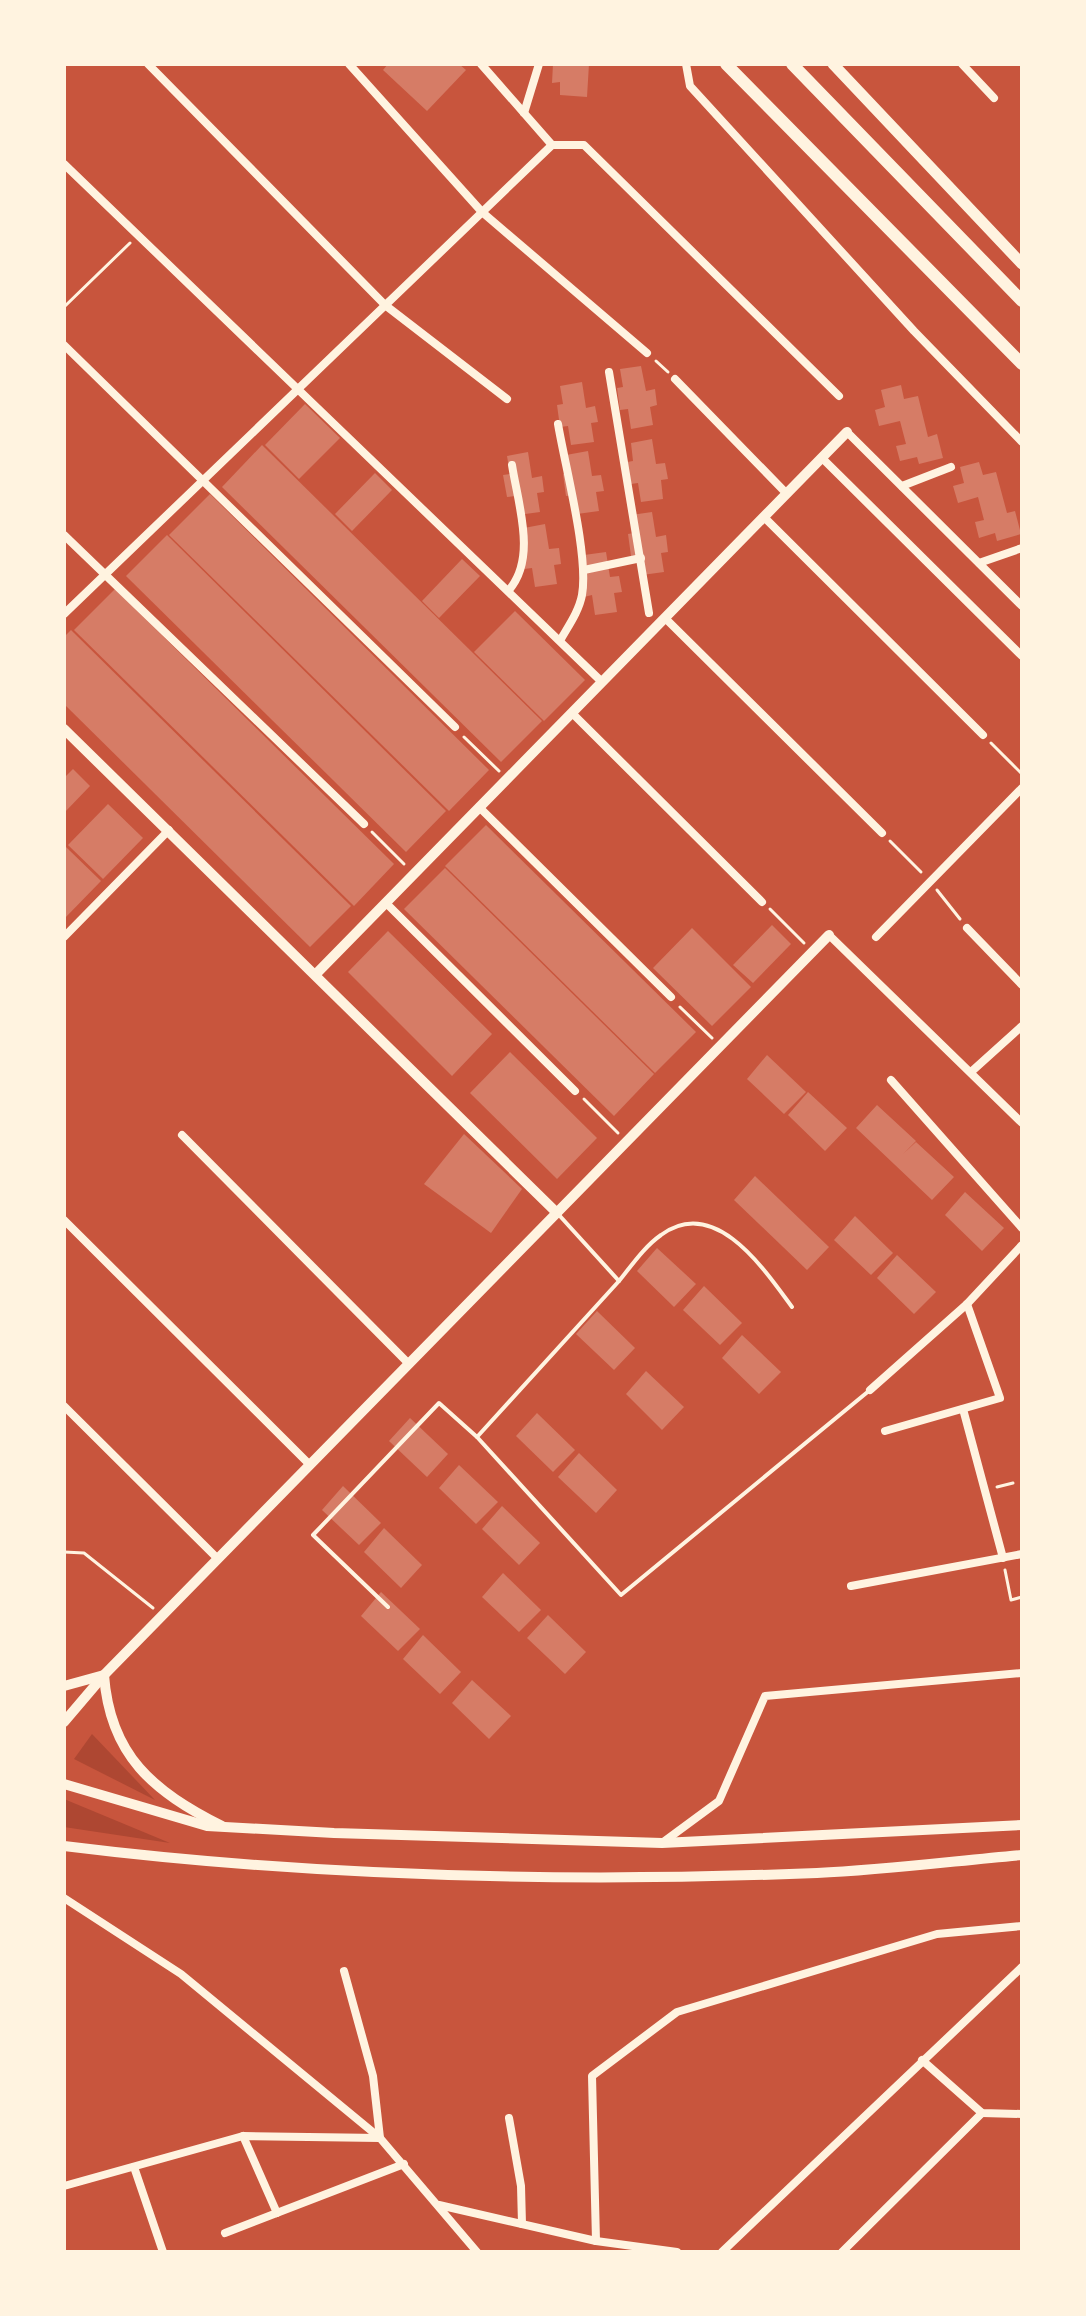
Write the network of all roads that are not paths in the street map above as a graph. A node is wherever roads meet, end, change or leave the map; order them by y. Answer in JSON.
{"nodes":[{"id":1,"x":148,"y":64,"type":"edge"},
{"id":2,"x":349,"y":64,"type":"edge"},
{"id":3,"x":481,"y":64,"type":"edge"},
{"id":4,"x":539,"y":64,"type":"edge"},
{"id":5,"x":686,"y":64,"type":"edge"},
{"id":6,"x":726,"y":64,"type":"edge"},
{"id":7,"x":792,"y":64,"type":"edge"},
{"id":8,"x":833,"y":64,"type":"edge"},
{"id":9,"x":962,"y":64,"type":"edge"},
{"id":10,"x":994,"y":98,"type":"dead end"},
{"id":11,"x":524,"y":113,"type":"junction"},
{"id":12,"x":552,"y":145,"type":"junction"},
{"id":13,"x":64,"y":164,"type":"edge"},
{"id":14,"x":482,"y":212,"type":"junction"},
{"id":15,"x":1022,"y":264,"type":"edge"},
{"id":16,"x":1022,"y":301,"type":"edge"},
{"id":17,"x":385,"y":305,"type":"junction"},
{"id":18,"x":64,"y":345,"type":"edge"},
{"id":19,"x":647,"y":353,"type":"road end"},
{"id":20,"x":1022,"y":364,"type":"edge"},
{"id":21,"x":609,"y":372,"type":"dead end"},
{"id":22,"x":675,"y":379,"type":"road end"},
{"id":23,"x":298,"y":388,"type":"junction"},
{"id":24,"x":839,"y":396,"type":"dead end"},
{"id":25,"x":507,"y":399,"type":"dead end"},
{"id":26,"x":558,"y":424,"type":"dead end"},
{"id":27,"x":847,"y":432,"type":"joint"},
{"id":28,"x":1022,"y":442,"type":"edge"},
{"id":29,"x":822,"y":458,"type":"junction"},
{"id":30,"x":512,"y":465,"type":"dead end"},
{"id":31,"x":951,"y":467,"type":"dead end"},
{"id":32,"x":202,"y":480,"type":"junction"},
{"id":33,"x":902,"y":486,"type":"junction"},
{"id":34,"x":787,"y":494,"type":"junction"},
{"id":35,"x":764,"y":517,"type":"junction"},
{"id":36,"x":64,"y":535,"type":"edge"},
{"id":37,"x":1022,"y":548,"type":"edge"},
{"id":38,"x":641,"y":558,"type":"junction"},
{"id":39,"x":979,"y":563,"type":"junction"},
{"id":40,"x":584,"y":570,"type":"junction"},
{"id":41,"x":104,"y":574,"type":"junction"},
{"id":42,"x":509,"y":590,"type":"junction"},
{"id":43,"x":1022,"y":606,"type":"edge"},
{"id":44,"x":649,"y":613,"type":"dead end"},
{"id":45,"x":64,"y":614,"type":"edge"},
{"id":46,"x":666,"y":619,"type":"junction"},
{"id":47,"x":561,"y":639,"type":"junction"},
{"id":48,"x":1022,"y":656,"type":"edge"},
{"id":49,"x":602,"y":682,"type":"junction"},
{"id":50,"x":572,"y":713,"type":"junction"},
{"id":51,"x":455,"y":727,"type":"road end"},
{"id":52,"x":64,"y":729,"type":"edge"},
{"id":53,"x":983,"y":735,"type":"road end"},
{"id":54,"x":1022,"y":788,"type":"edge"},
{"id":55,"x":479,"y":807,"type":"junction"},
{"id":56,"x":364,"y":824,"type":"road end"},
{"id":57,"x":169,"y":830,"type":"junction"},
{"id":58,"x":882,"y":833,"type":"dead end"},
{"id":59,"x":762,"y":902,"type":"road end"},
{"id":60,"x":386,"y":903,"type":"junction"},
{"id":61,"x":967,"y":928,"type":"dead end"},
{"id":62,"x":829,"y":935,"type":"joint"},
{"id":63,"x":64,"y":936,"type":"edge"},
{"id":64,"x":876,"y":937,"type":"dead end"},
{"id":65,"x":316,"y":974,"type":"junction"},
{"id":66,"x":1022,"y":985,"type":"edge"},
{"id":67,"x":671,"y":997,"type":"road end"},
{"id":68,"x":1022,"y":1026,"type":"edge"},
{"id":69,"x":971,"y":1072,"type":"junction"},
{"id":70,"x":891,"y":1080,"type":"dead end"},
{"id":71,"x":575,"y":1091,"type":"road end"},
{"id":72,"x":1022,"y":1123,"type":"edge"},
{"id":73,"x":182,"y":1135,"type":"dead end"},
{"id":74,"x":557,"y":1213,"type":"junction"},
{"id":75,"x":64,"y":1220,"type":"edge"},
{"id":76,"x":1022,"y":1228,"type":"edge"},
{"id":77,"x":1022,"y":1245,"type":"edge"},
{"id":78,"x":619,"y":1281,"type":"junction"},
{"id":79,"x":967,"y":1304,"type":"junction"},
{"id":80,"x":792,"y":1307,"type":"dead end"},
{"id":81,"x":409,"y":1364,"type":"junction"},
{"id":82,"x":870,"y":1390,"type":"joint"},
{"id":83,"x":64,"y":1406,"type":"edge"},
{"id":84,"x":963,"y":1409,"type":"junction"},
{"id":85,"x":885,"y":1431,"type":"dead end"},
{"id":86,"x":477,"y":1437,"type":"junction"},
{"id":87,"x":310,"y":1465,"type":"junction"},
{"id":88,"x":1022,"y":1554,"type":"edge"},
{"id":89,"x":1003,"y":1558,"type":"junction"},
{"id":90,"x":218,"y":1559,"type":"junction"},
{"id":91,"x":851,"y":1586,"type":"dead end"},
{"id":92,"x":388,"y":1607,"type":"dead end"},
{"id":93,"x":1022,"y":1673,"type":"edge"},
{"id":94,"x":104,"y":1675,"type":"junction"},
{"id":95,"x":64,"y":1686,"type":"edge"},
{"id":96,"x":64,"y":1722,"type":"edge"},
{"id":97,"x":64,"y":1784,"type":"edge"},
{"id":98,"x":1022,"y":1825,"type":"edge"},
{"id":99,"x":225,"y":1827,"type":"junction"},
{"id":100,"x":662,"y":1843,"type":"junction"},
{"id":101,"x":64,"y":1846,"type":"edge"},
{"id":102,"x":1022,"y":1855,"type":"edge"},
{"id":103,"x":64,"y":1898,"type":"edge"},
{"id":104,"x":1022,"y":1926,"type":"edge"},
{"id":105,"x":1022,"y":1967,"type":"edge"},
{"id":106,"x":344,"y":1971,"type":"dead end"},
{"id":107,"x":922,"y":2060,"type":"junction"},
{"id":108,"x":982,"y":2113,"type":"junction"},
{"id":109,"x":1022,"y":2114,"type":"edge"},
{"id":110,"x":509,"y":2118,"type":"dead end"},
{"id":111,"x":243,"y":2136,"type":"junction"},
{"id":112,"x":380,"y":2138,"type":"junction"},
{"id":113,"x":404,"y":2164,"type":"junction"},
{"id":114,"x":134,"y":2167,"type":"junction"},
{"id":115,"x":64,"y":2186,"type":"edge"},
{"id":116,"x":438,"y":2205,"type":"junction"},
{"id":117,"x":277,"y":2213,"type":"junction"},
{"id":118,"x":522,"y":2224,"type":"junction"},
{"id":119,"x":225,"y":2233,"type":"dead end"},
{"id":120,"x":596,"y":2241,"type":"junction"},
{"id":121,"x":163,"y":2252,"type":"edge"},
{"id":122,"x":477,"y":2252,"type":"edge"},
{"id":123,"x":677,"y":2252,"type":"edge"},
{"id":124,"x":722,"y":2252,"type":"edge"},
{"id":125,"x":842,"y":2252,"type":"edge"}],
"edges":[{"from":1,"to":17,"type":"street"},
{"from":2,"to":14,"type":"street"},
{"from":3,"to":11,"type":"street"},
{"from":4,"to":11,"type":"street"},
{"from":5,"to":28,"type":"street"},
{"from":6,"to":20,"type":"highway"},
{"from":7,"to":16,"type":"highway"},
{"from":8,"to":15,"type":"main road"},
{"from":9,"to":10,"type":"street"},
{"from":11,"to":12,"type":"street"},
{"from":12,"to":14,"type":"street"},
{"from":12,"to":24,"type":"street"},
{"from":13,"to":23,"type":"street"},
{"from":14,"to":17,"type":"street"},
{"from":14,"to":19,"type":"street"},
{"from":17,"to":23,"type":"street"},
{"from":17,"to":25,"type":"street"},
{"from":18,"to":32,"type":"street"},
{"from":21,"to":38,"type":"street"},
{"from":22,"to":34,"type":"street"},
{"from":23,"to":32,"type":"street"},
{"from":23,"to":42,"type":"street"},
{"from":26,"to":40,"type":"street"},
{"from":27,"to":29,"type":"street"},
{"from":27,"to":33,"type":"street"},
{"from":29,"to":34,"type":"street"},
{"from":29,"to":48,"type":"street"},
{"from":30,"to":42,"type":"street"},
{"from":31,"to":33,"type":"street"},
{"from":32,"to":41,"type":"street"},
{"from":32,"to":51,"type":"street"},
{"from":33,"to":39,"type":"street"},
{"from":34,"to":35,"type":"street"},
{"from":35,"to":46,"type":"street"},
{"from":35,"to":53,"type":"street"},
{"from":36,"to":41,"type":"street"},
{"from":37,"to":39,"type":"street"},
{"from":38,"to":40,"type":"street"},
{"from":38,"to":44,"type":"street"},
{"from":39,"to":43,"type":"street"},
{"from":40,"to":47,"type":"street"},
{"from":41,"to":45,"type":"street"},
{"from":41,"to":56,"type":"street"},
{"from":42,"to":47,"type":"street"},
{"from":46,"to":49,"type":"street"},
{"from":46,"to":58,"type":"street"},
{"from":47,"to":49,"type":"street"},
{"from":49,"to":50,"type":"street"},
{"from":50,"to":55,"type":"street"},
{"from":50,"to":59,"type":"street"},
{"from":52,"to":57,"type":"street"},
{"from":54,"to":64,"type":"street"},
{"from":55,"to":60,"type":"street"},
{"from":55,"to":67,"type":"street"},
{"from":57,"to":63,"type":"street"},
{"from":57,"to":65,"type":"street"},
{"from":60,"to":65,"type":"street"},
{"from":60,"to":71,"type":"street"},
{"from":61,"to":66,"type":"street"},
{"from":62,"to":69,"type":"street"},
{"from":62,"to":74,"type":"street"},
{"from":65,"to":74,"type":"street"},
{"from":68,"to":69,"type":"street"},
{"from":69,"to":72,"type":"street"},
{"from":70,"to":76,"type":"street"},
{"from":73,"to":81,"type":"street"},
{"from":74,"to":78,"type":"lane"},
{"from":74,"to":81,"type":"street"},
{"from":75,"to":87,"type":"street"},
{"from":77,"to":79,"type":"street"},
{"from":78,"to":80,"type":"lane"},
{"from":78,"to":86,"type":"lane"},
{"from":79,"to":82,"type":"street"},
{"from":79,"to":84,"type":"street"},
{"from":81,"to":87,"type":"street"},
{"from":82,"to":86,"type":"lane"},
{"from":83,"to":90,"type":"street"},
{"from":84,"to":85,"type":"street"},
{"from":84,"to":89,"type":"street"},
{"from":86,"to":92,"type":"lane"},
{"from":87,"to":90,"type":"street"},
{"from":88,"to":89,"type":"street"},
{"from":89,"to":91,"type":"street"},
{"from":90,"to":94,"type":"street"},
{"from":93,"to":100,"type":"street"},
{"from":94,"to":95,"type":"street"},
{"from":94,"to":96,"type":"street"},
{"from":94,"to":99,"type":"street"},
{"from":97,"to":99,"type":"street"},
{"from":98,"to":100,"type":"street"},
{"from":99,"to":100,"type":"street"},
{"from":101,"to":102,"type":"street"},
{"from":103,"to":112,"type":"street"},
{"from":104,"to":120,"type":"street"},
{"from":105,"to":107,"type":"street"},
{"from":106,"to":112,"type":"street"},
{"from":107,"to":108,"type":"street"},
{"from":107,"to":124,"type":"street"},
{"from":108,"to":109,"type":"street"},
{"from":108,"to":125,"type":"street"},
{"from":110,"to":118,"type":"street"},
{"from":111,"to":112,"type":"street"},
{"from":111,"to":114,"type":"street"},
{"from":111,"to":117,"type":"street"},
{"from":112,"to":113,"type":"street"},
{"from":113,"to":116,"type":"street"},
{"from":113,"to":117,"type":"street"},
{"from":114,"to":115,"type":"street"},
{"from":114,"to":121,"type":"street"},
{"from":116,"to":118,"type":"street"},
{"from":116,"to":122,"type":"street"},
{"from":117,"to":119,"type":"street"},
{"from":118,"to":120,"type":"street"},
{"from":120,"to":123,"type":"street"}]}
